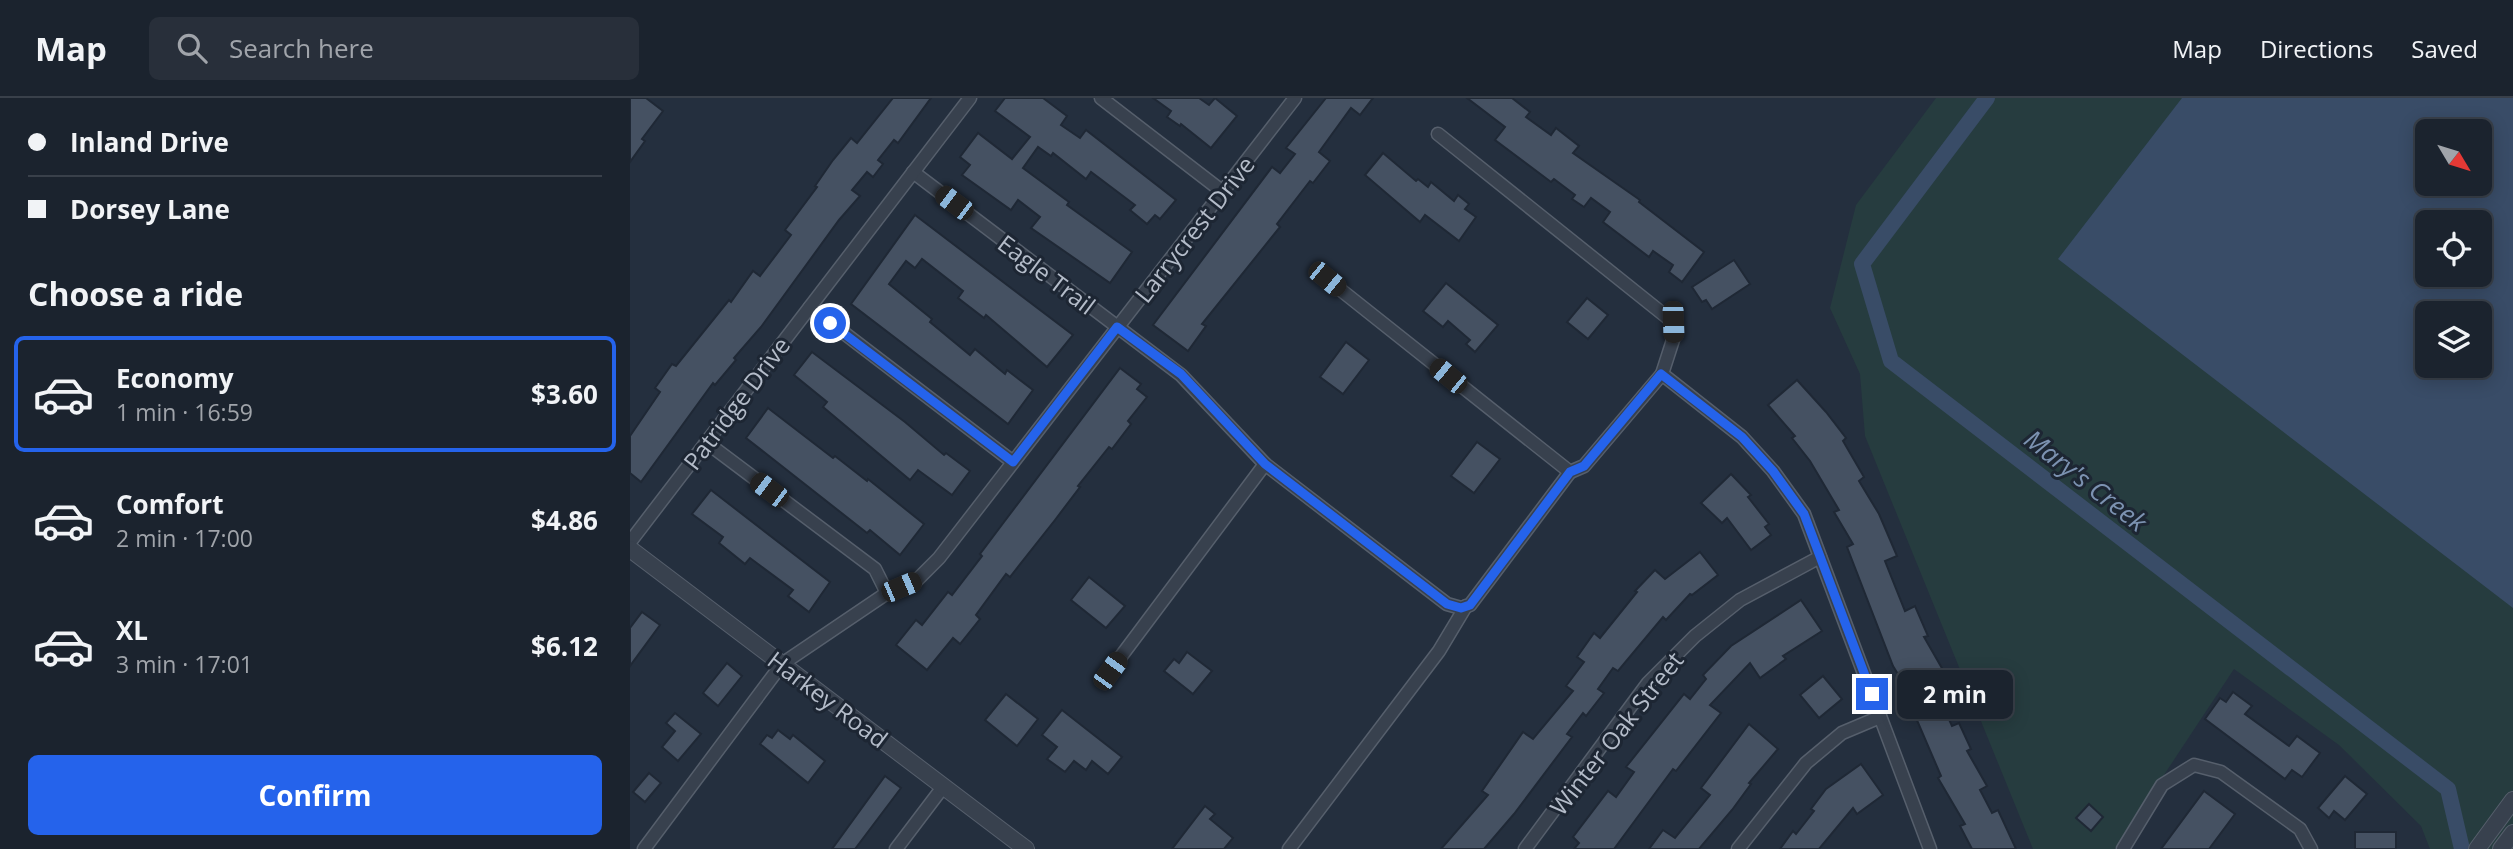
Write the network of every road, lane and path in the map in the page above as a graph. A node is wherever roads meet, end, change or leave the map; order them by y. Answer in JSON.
{"nodes":[{"id":1,"x":970,"y":98,"type":"edge"},
{"id":2,"x":1101,"y":98,"type":"edge"},
{"id":3,"x":1295,"y":98,"type":"edge"},
{"id":4,"x":1438,"y":134,"type":"dead end"},
{"id":5,"x":913,"y":172,"type":"junction"},
{"id":6,"x":1223,"y":192,"type":"junction"},
{"id":7,"x":1327,"y":279,"type":"dead end"},
{"id":8,"x":810,"y":307,"type":"junction"},
{"id":9,"x":1117,"y":327,"type":"junction"},
{"id":10,"x":1661,"y":374,"type":"junction"},
{"id":11,"x":706,"y":442,"type":"junction"},
{"id":12,"x":1013,"y":462,"type":"junction"},
{"id":13,"x":1265,"y":464,"type":"junction"},
{"id":14,"x":1570,"y":472,"type":"junction"},
{"id":15,"x":630,"y":542,"type":"edge"},
{"id":16,"x":630,"y":549,"type":"edge"},
{"id":17,"x":1820,"y":557,"type":"junction"},
{"id":18,"x":887,"y":593,"type":"junction"},
{"id":19,"x":1466,"y":606,"type":"junction"},
{"id":20,"x":782,"y":664,"type":"junction"},
{"id":21,"x":1110,"y":671,"type":"dead end"},
{"id":22,"x":1880,"y":717,"type":"junction"},
{"id":23,"x":943,"y":787,"type":"junction"},
{"id":24,"x":2513,"y":800,"type":"edge"},
{"id":25,"x":2513,"y":833,"type":"edge"},
{"id":26,"x":644,"y":849,"type":"edge"},
{"id":27,"x":896,"y":849,"type":"edge"},
{"id":28,"x":1026,"y":849,"type":"edge"},
{"id":29,"x":1289,"y":849,"type":"edge"},
{"id":30,"x":1525,"y":849,"type":"edge"},
{"id":31,"x":1738,"y":849,"type":"edge"},
{"id":32,"x":1930,"y":849,"type":"edge"},
{"id":33,"x":2123,"y":849,"type":"edge"},
{"id":34,"x":2311,"y":849,"type":"edge"},
{"id":35,"x":2477,"y":849,"type":"edge"},
{"id":36,"x":2501,"y":849,"type":"edge"}],
"edges":[{"from":1,"to":5,"type":"street","name":"Patridge Drive"},
{"from":2,"to":6,"type":"street"},
{"from":3,"to":6,"type":"street","name":"Larrycrest Drive"},
{"from":4,"to":10,"type":"street"},
{"from":5,"to":8,"type":"street","name":"Patridge Drive"},
{"from":5,"to":9,"type":"street","name":"Eagle Trail"},
{"from":6,"to":9,"type":"street","name":"Larrycrest Drive"},
{"from":7,"to":14,"type":"street"},
{"from":8,"to":11,"type":"street","name":"Patridge Drive"},
{"from":8,"to":12,"type":"street"},
{"from":9,"to":12,"type":"street","name":"Larrycrest Drive"},
{"from":9,"to":13,"type":"street","name":"Eagle Trail"},
{"from":10,"to":14,"type":"street"},
{"from":10,"to":17,"type":"street"},
{"from":11,"to":15,"type":"street","name":"Patridge Drive"},
{"from":11,"to":18,"type":"street"},
{"from":12,"to":18,"type":"street","name":"Larrycrest Drive"},
{"from":13,"to":19,"type":"street","name":"Eagle Trail"},
{"from":13,"to":21,"type":"street"},
{"from":14,"to":19,"type":"street"},
{"from":16,"to":20,"type":"street","name":"Harkey Road"},
{"from":17,"to":22,"type":"street"},
{"from":17,"to":30,"type":"street","name":"Winter Oak Street"},
{"from":18,"to":20,"type":"street","name":"Larrycrest Drive"},
{"from":19,"to":29,"type":"street"},
{"from":20,"to":23,"type":"street","name":"Harkey Road"},
{"from":20,"to":26,"type":"street","name":"Larrycrest Drive"},
{"from":22,"to":31,"type":"street"},
{"from":22,"to":32,"type":"street"},
{"from":23,"to":27,"type":"street"},
{"from":23,"to":28,"type":"street","name":"Harkey Road"},
{"from":24,"to":35,"type":"street"},
{"from":25,"to":36,"type":"street"},
{"from":33,"to":34,"type":"street"}]}
